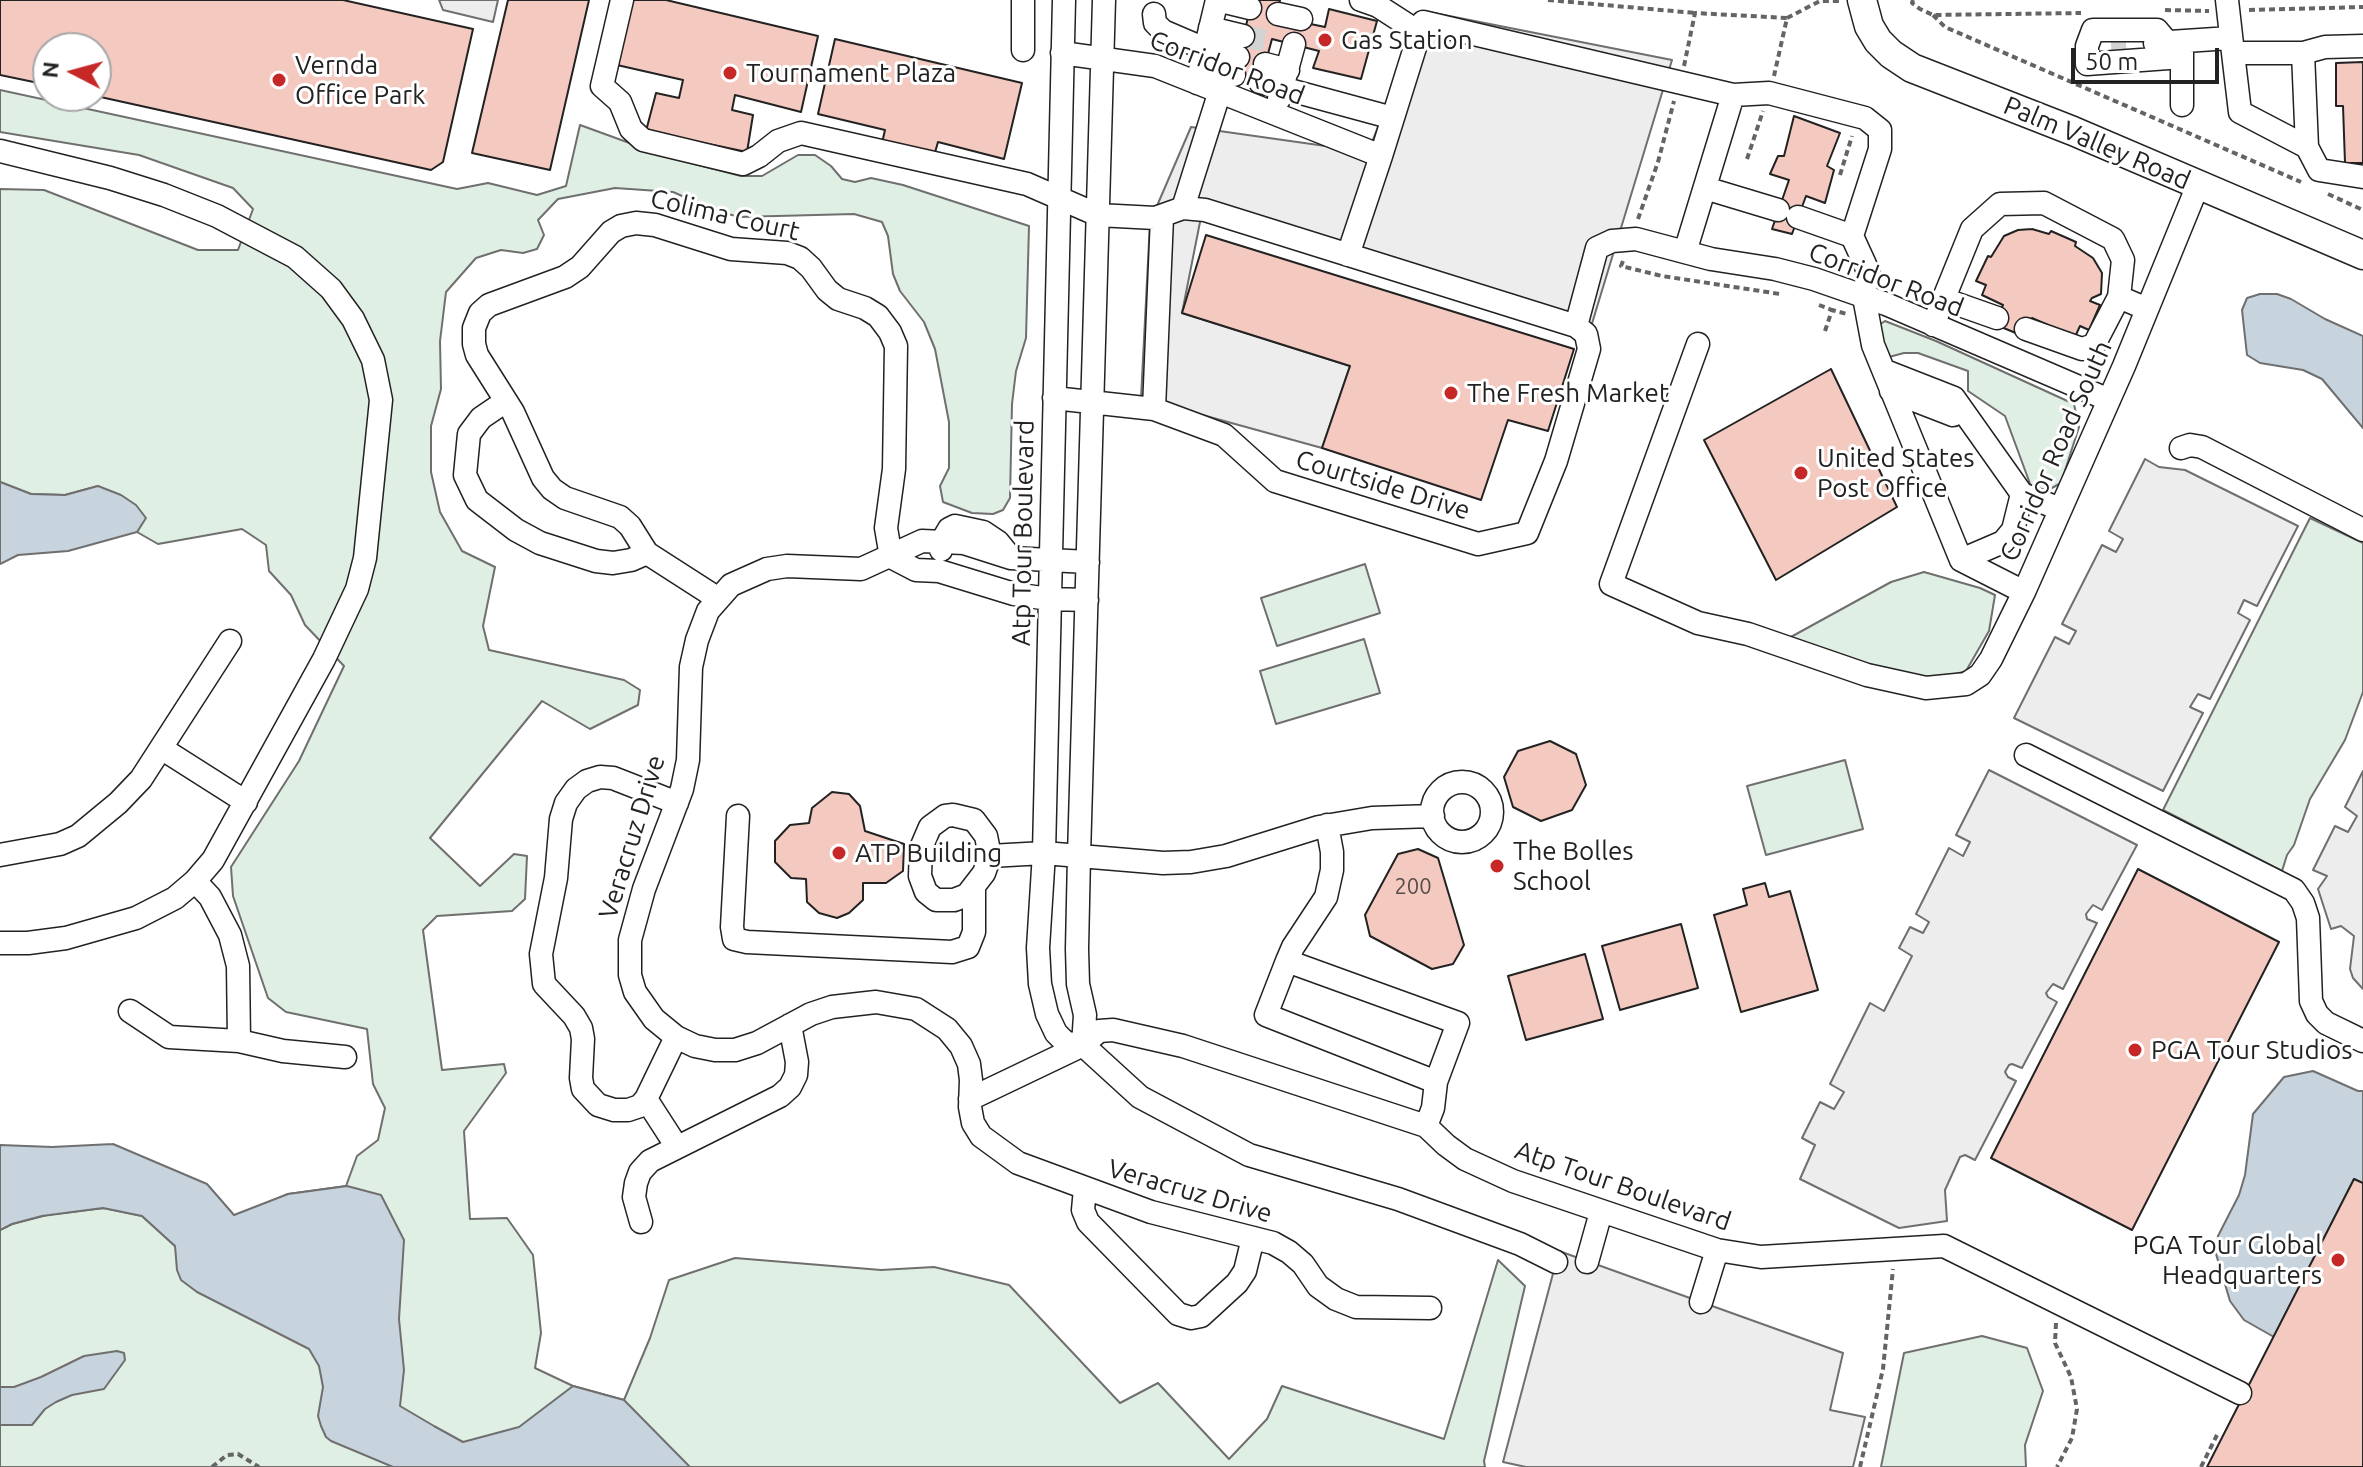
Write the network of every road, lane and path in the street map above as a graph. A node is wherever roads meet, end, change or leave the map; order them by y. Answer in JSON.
{"nodes":[{"id":1,"x":622,"y":0,"type":"edge"},
{"id":2,"x":1023,"y":0,"type":"edge"},
{"id":3,"x":1064,"y":0,"type":"edge"},
{"id":4,"x":1104,"y":0,"type":"edge"},
{"id":5,"x":1361,"y":0,"type":"edge"},
{"id":6,"x":1548,"y":0,"type":"edge"},
{"id":7,"x":1845,"y":0,"type":"edge"},
{"id":8,"x":1862,"y":0,"type":"edge"},
{"id":9,"x":1906,"y":0,"type":"edge"},
{"id":10,"x":2227,"y":0,"type":"edge"},
{"id":11,"x":1912,"y":3,"type":"dead end"},
{"id":12,"x":1250,"y":8,"type":"dead end"},
{"id":13,"x":1695,"y":13,"type":"dead end"},
{"id":14,"x":1154,"y":14,"type":"dead end"},
{"id":15,"x":1278,"y":14,"type":"dead end"},
{"id":16,"x":1302,"y":14,"type":"edge"},
{"id":17,"x":1933,"y":15,"type":"dead end"},
{"id":18,"x":1787,"y":18,"type":"dead end"},
{"id":19,"x":1420,"y":33,"type":"junction"},
{"id":20,"x":1287,"y":44,"type":"dead end"},
{"id":21,"x":2087,"y":46,"type":"junction"},
{"id":22,"x":2231,"y":46,"type":"junction"},
{"id":23,"x":2363,"y":46,"type":"edge"},
{"id":24,"x":2177,"y":47,"type":"junction"},
{"id":25,"x":1023,"y":50,"type":"dead end"},
{"id":26,"x":1062,"y":53,"type":"junction"},
{"id":27,"x":2303,"y":53,"type":"junction"},
{"id":28,"x":1203,"y":56,"type":"junction"},
{"id":29,"x":1103,"y":57,"type":"junction"},
{"id":30,"x":1263,"y":73,"type":"dead end"},
{"id":31,"x":1286,"y":79,"type":"junction"},
{"id":32,"x":1219,"y":94,"type":"junction"},
{"id":33,"x":1733,"y":95,"type":"junction"},
{"id":34,"x":2182,"y":105,"type":"dead end"},
{"id":35,"x":1273,"y":115,"type":"junction"},
{"id":36,"x":1393,"y":118,"type":"junction"},
{"id":37,"x":2307,"y":147,"type":"junction"},
{"id":38,"x":0,"y":151,"type":"edge"},
{"id":39,"x":1374,"y":154,"type":"junction"},
{"id":40,"x":2363,"y":177,"type":"edge"},
{"id":41,"x":2198,"y":185,"type":"junction"},
{"id":42,"x":2309,"y":186,"type":"dead end"},
{"id":43,"x":1705,"y":188,"type":"junction"},
{"id":44,"x":2319,"y":190,"type":"dead end"},
{"id":45,"x":1059,"y":200,"type":"junction"},
{"id":46,"x":2363,"y":210,"type":"edge"},
{"id":47,"x":1172,"y":212,"type":"junction"},
{"id":48,"x":1098,"y":215,"type":"junction"},
{"id":49,"x":1852,"y":236,"type":"junction"},
{"id":50,"x":1685,"y":252,"type":"junction"},
{"id":51,"x":1348,"y":255,"type":"junction"},
{"id":52,"x":2363,"y":255,"type":"edge"},
{"id":53,"x":1864,"y":297,"type":"junction"},
{"id":54,"x":2119,"y":297,"type":"junction"},
{"id":55,"x":1943,"y":299,"type":"junction"},
{"id":56,"x":2147,"y":309,"type":"junction"},
{"id":57,"x":1852,"y":316,"type":"dead end"},
{"id":58,"x":1997,"y":318,"type":"dead end"},
{"id":59,"x":1933,"y":325,"type":"junction"},
{"id":60,"x":1576,"y":326,"type":"junction"},
{"id":61,"x":2026,"y":329,"type":"dead end"},
{"id":62,"x":1825,"y":331,"type":"dead end"},
{"id":63,"x":1698,"y":344,"type":"dead end"},
{"id":64,"x":1891,"y":390,"type":"junction"},
{"id":65,"x":1054,"y":398,"type":"junction"},
{"id":66,"x":2109,"y":400,"type":"junction"},
{"id":67,"x":506,"y":401,"type":"junction"},
{"id":68,"x":1093,"y":401,"type":"junction"},
{"id":69,"x":1154,"y":409,"type":"junction"},
{"id":70,"x":2181,"y":448,"type":"dead end"},
{"id":71,"x":2022,"y":494,"type":"junction"},
{"id":72,"x":2060,"y":509,"type":"junction"},
{"id":73,"x":2363,"y":530,"type":"edge"},
{"id":74,"x":942,"y":541,"type":"junction"},
{"id":75,"x":985,"y":551,"type":"junction"},
{"id":76,"x":647,"y":553,"type":"junction"},
{"id":77,"x":891,"y":557,"type":"junction"},
{"id":78,"x":1011,"y":558,"type":"junction"},
{"id":79,"x":1961,"y":560,"type":"junction"},
{"id":80,"x":1049,"y":562,"type":"junction"},
{"id":81,"x":1088,"y":562,"type":"junction"},
{"id":82,"x":939,"y":571,"type":"junction"},
{"id":83,"x":976,"y":583,"type":"junction"},
{"id":84,"x":2024,"y":592,"type":"junction"},
{"id":85,"x":717,"y":598,"type":"junction"},
{"id":86,"x":1049,"y":599,"type":"junction"},
{"id":87,"x":1087,"y":600,"type":"junction"},
{"id":88,"x":230,"y":641,"type":"dead end"},
{"id":89,"x":161,"y":748,"type":"junction"},
{"id":90,"x":2026,"y":755,"type":"dead end"},
{"id":91,"x":246,"y":802,"type":"junction"},
{"id":92,"x":677,"y":803,"type":"junction"},
{"id":93,"x":738,"y":816,"type":"dead end"},
{"id":94,"x":1433,"y":816,"type":"dead end"},
{"id":95,"x":1327,"y":825,"type":"junction"},
{"id":96,"x":1044,"y":853,"type":"junction"},
{"id":97,"x":0,"y":855,"type":"edge"},
{"id":98,"x":990,"y":856,"type":"junction"},
{"id":99,"x":1079,"y":856,"type":"junction"},
{"id":100,"x":195,"y":881,"type":"junction"},
{"id":101,"x":974,"y":886,"type":"junction"},
{"id":102,"x":0,"y":943,"type":"edge"},
{"id":103,"x":1287,"y":961,"type":"junction"},
{"id":104,"x":130,"y":1011,"type":"dead end"},
{"id":105,"x":790,"y":1025,"type":"junction"},
{"id":106,"x":676,"y":1037,"type":"junction"},
{"id":107,"x":239,"y":1041,"type":"junction"},
{"id":108,"x":2363,"y":1041,"type":"edge"},
{"id":109,"x":1083,"y":1045,"type":"junction"},
{"id":110,"x":345,"y":1057,"type":"dead end"},
{"id":111,"x":1436,"y":1082,"type":"junction"},
{"id":112,"x":646,"y":1099,"type":"junction"},
{"id":113,"x":970,"y":1099,"type":"junction"},
{"id":114,"x":1426,"y":1126,"type":"junction"},
{"id":115,"x":677,"y":1147,"type":"junction"},
{"id":116,"x":1085,"y":1189,"type":"junction"},
{"id":117,"x":1601,"y":1212,"type":"junction"},
{"id":118,"x":641,"y":1222,"type":"dead end"},
{"id":119,"x":1253,"y":1238,"type":"junction"},
{"id":120,"x":1895,"y":1248,"type":"junction"},
{"id":121,"x":1717,"y":1250,"type":"junction"},
{"id":122,"x":1556,"y":1262,"type":"dead end"},
{"id":123,"x":1587,"y":1262,"type":"dead end"},
{"id":124,"x":1701,"y":1302,"type":"dead end"},
{"id":125,"x":2064,"y":1306,"type":"junction"},
{"id":126,"x":1430,"y":1308,"type":"dead end"},
{"id":127,"x":2240,"y":1393,"type":"dead end"},
{"id":128,"x":2217,"y":1435,"type":"dead end"},
{"id":129,"x":212,"y":1467,"type":"edge"},
{"id":130,"x":259,"y":1467,"type":"edge"},
{"id":131,"x":1860,"y":1467,"type":"edge"},
{"id":132,"x":2057,"y":1467,"type":"edge"},
{"id":133,"x":2201,"y":1467,"type":"edge"}],
"edges":[{"from":1,"to":45,"type":"street"},
{"from":2,"to":25,"type":"street"},
{"from":3,"to":26,"type":"street","name":"Atp Tour Boulevard"},
{"from":4,"to":29,"type":"street"},
{"from":5,"to":19,"type":"street"},
{"from":6,"to":13,"type":"path"},
{"from":7,"to":18,"type":"path"},
{"from":8,"to":41,"type":"main road","name":"Palm Valley Road"},
{"from":9,"to":11,"type":"path"},
{"from":10,"to":22,"type":"street"},
{"from":12,"to":28,"type":"street"},
{"from":14,"to":28,"type":"street"},
{"from":15,"to":16,"type":"street"},
{"from":17,"to":42,"type":"path"},
{"from":19,"to":33,"type":"street"},
{"from":19,"to":36,"type":"street"},
{"from":20,"to":31,"type":"street"},
{"from":21,"to":24,"type":"street"},
{"from":21,"to":24,"type":"street"},
{"from":21,"to":24,"type":"street"},
{"from":22,"to":24,"type":"street"},
{"from":22,"to":27,"type":"street"},
{"from":22,"to":37,"type":"street"},
{"from":23,"to":27,"type":"street"},
{"from":24,"to":34,"type":"street"},
{"from":26,"to":29,"type":"street","name":"Corridor Road"},
{"from":26,"to":45,"type":"street","name":"Atp Tour Boulevard"},
{"from":27,"to":37,"type":"street"},
{"from":28,"to":28,"type":"street"},
{"from":28,"to":29,"type":"street","name":"Corridor Road"},
{"from":28,"to":32,"type":"street","name":"Corridor Road"},
{"from":29,"to":48,"type":"street"},
{"from":30,"to":31,"type":"street"},
{"from":31,"to":35,"type":"street"},
{"from":31,"to":36,"type":"street"},
{"from":32,"to":35,"type":"street","name":"Corridor Road"},
{"from":32,"to":47,"type":"street"},
{"from":33,"to":43,"type":"street"},
{"from":33,"to":49,"type":"street"},
{"from":35,"to":39,"type":"street","name":"Corridor Road"},
{"from":36,"to":39,"type":"street"},
{"from":37,"to":40,"type":"street"},
{"from":38,"to":91,"type":"street"},
{"from":39,"to":51,"type":"street"},
{"from":41,"to":52,"type":"main road","name":"Palm Valley Road"},
{"from":41,"to":56,"type":"street","name":"Corridor Road South"},
{"from":43,"to":49,"type":"street"},
{"from":43,"to":50,"type":"street"},
{"from":44,"to":46,"type":"path"},
{"from":45,"to":48,"type":"street"},
{"from":45,"to":65,"type":"street","name":"Atp Tour Boulevard"},
{"from":47,"to":48,"type":"street"},
{"from":47,"to":51,"type":"street"},
{"from":47,"to":69,"type":"street"},
{"from":48,"to":68,"type":"street"},
{"from":49,"to":53,"type":"street"},
{"from":50,"to":53,"type":"street","name":"Corridor Road"},
{"from":50,"to":60,"type":"street","name":"Corridor Road"},
{"from":51,"to":60,"type":"street"},
{"from":53,"to":59,"type":"street","name":"Corridor Road"},
{"from":53,"to":64,"type":"street"},
{"from":54,"to":55,"type":"street"},
{"from":54,"to":56,"type":"street"},
{"from":54,"to":61,"type":"street"},
{"from":55,"to":58,"type":"street"},
{"from":55,"to":59,"type":"street"},
{"from":56,"to":66,"type":"street","name":"Corridor Road South"},
{"from":57,"to":62,"type":"path"},
{"from":59,"to":66,"type":"street","name":"Corridor Road"},
{"from":60,"to":69,"type":"street","name":"Courtside Drive"},
{"from":63,"to":84,"type":"street","name":"Corridor Road South"},
{"from":64,"to":71,"type":"street"},
{"from":64,"to":79,"type":"street"},
{"from":65,"to":68,"type":"street","name":"Courtside Drive"},
{"from":65,"to":80,"type":"street","name":"Atp Tour Boulevard"},
{"from":66,"to":72,"type":"street","name":"Corridor Road South"},
{"from":67,"to":76,"type":"street","name":"Colima Court"},
{"from":67,"to":76,"type":"street"},
{"from":67,"to":77,"type":"street","name":"Colima Court"},
{"from":68,"to":69,"type":"street","name":"Courtside Drive"},
{"from":68,"to":81,"type":"street"},
{"from":70,"to":73,"type":"street"},
{"from":71,"to":72,"type":"street"},
{"from":71,"to":79,"type":"street"},
{"from":72,"to":84,"type":"street","name":"Corridor Road South"},
{"from":74,"to":75,"type":"street"},
{"from":74,"to":77,"type":"street"},
{"from":74,"to":78,"type":"street"},
{"from":74,"to":82,"type":"street"},
{"from":75,"to":78,"type":"street"},
{"from":75,"to":83,"type":"street"},
{"from":76,"to":85,"type":"street","name":"Colima Court"},
{"from":77,"to":82,"type":"street"},
{"from":77,"to":85,"type":"street"},
{"from":78,"to":80,"type":"street"},
{"from":79,"to":84,"type":"street"},
{"from":80,"to":81,"type":"street"},
{"from":80,"to":86,"type":"street","name":"Atp Tour Boulevard"},
{"from":81,"to":87,"type":"street"},
{"from":82,"to":83,"type":"street"},
{"from":83,"to":86,"type":"street"},
{"from":85,"to":92,"type":"street","name":"Veracruz Drive"},
{"from":86,"to":87,"type":"street"},
{"from":86,"to":96,"type":"street","name":"Atp Tour Boulevard"},
{"from":87,"to":99,"type":"street"},
{"from":88,"to":89,"type":"street"},
{"from":89,"to":91,"type":"street"},
{"from":89,"to":97,"type":"street"},
{"from":90,"to":108,"type":"street"},
{"from":91,"to":100,"type":"street"},
{"from":92,"to":106,"type":"street","name":"Veracruz Drive"},
{"from":92,"to":112,"type":"street"},
{"from":93,"to":101,"type":"street"},
{"from":94,"to":95,"type":"street"},
{"from":95,"to":99,"type":"street"},
{"from":95,"to":103,"type":"street"},
{"from":96,"to":98,"type":"street"},
{"from":96,"to":99,"type":"street"},
{"from":96,"to":109,"type":"street","name":"Atp Tour Boulevard"},
{"from":98,"to":101,"type":"street"},
{"from":98,"to":101,"type":"street"},
{"from":99,"to":109,"type":"street"},
{"from":100,"to":102,"type":"street"},
{"from":100,"to":107,"type":"street"},
{"from":103,"to":111,"type":"street"},
{"from":103,"to":111,"type":"street"},
{"from":104,"to":107,"type":"street"},
{"from":105,"to":106,"type":"street","name":"Veracruz Drive"},
{"from":105,"to":113,"type":"street","name":"Veracruz Drive"},
{"from":105,"to":115,"type":"street"},
{"from":106,"to":112,"type":"street"},
{"from":107,"to":110,"type":"street"},
{"from":109,"to":113,"type":"street"},
{"from":109,"to":114,"type":"street","name":"Atp Tour Boulevard"},
{"from":109,"to":122,"type":"street"},
{"from":111,"to":114,"type":"street"},
{"from":112,"to":115,"type":"street"},
{"from":113,"to":116,"type":"street","name":"Veracruz Drive"},
{"from":114,"to":117,"type":"street","name":"Atp Tour Boulevard"},
{"from":115,"to":118,"type":"street"},
{"from":116,"to":119,"type":"street","name":"Veracruz Drive"},
{"from":116,"to":119,"type":"street"},
{"from":117,"to":121,"type":"street","name":"Atp Tour Boulevard"},
{"from":117,"to":123,"type":"street"},
{"from":119,"to":126,"type":"street","name":"Veracruz Drive"},
{"from":120,"to":121,"type":"street","name":"Atp Tour Boulevard"},
{"from":120,"to":125,"type":"street","name":"Atp Tour Boulevard"},
{"from":120,"to":131,"type":"path"},
{"from":121,"to":124,"type":"street"},
{"from":125,"to":127,"type":"street","name":"Atp Tour Boulevard"},
{"from":125,"to":132,"type":"path"},
{"from":128,"to":133,"type":"path"},
{"from":129,"to":130,"type":"path"}]}
